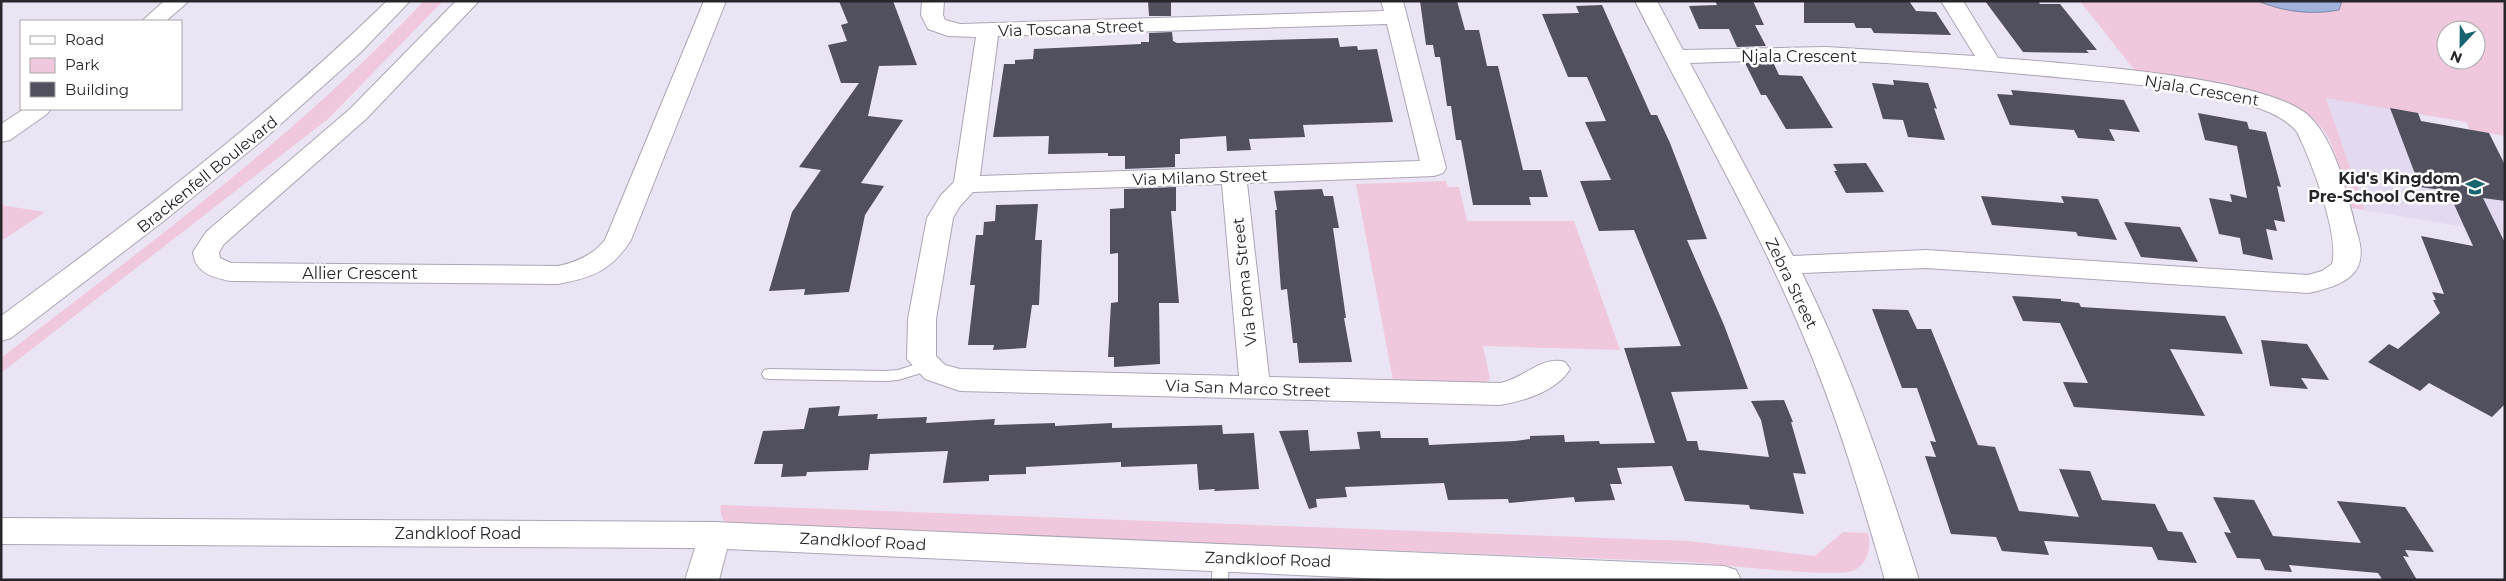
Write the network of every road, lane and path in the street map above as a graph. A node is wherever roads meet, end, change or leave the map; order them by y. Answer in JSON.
{"nodes":[{"id":1,"x":178,"y":1,"type":"edge"},
{"id":2,"x":399,"y":1,"type":"edge"},
{"id":3,"x":468,"y":1,"type":"edge"},
{"id":4,"x":715,"y":1,"type":"edge"},
{"id":5,"x":933,"y":1,"type":"edge"},
{"id":6,"x":1646,"y":1,"type":"edge"},
{"id":7,"x":1952,"y":1,"type":"edge"},
{"id":8,"x":1393,"y":9,"type":"edge"},
{"id":9,"x":154,"y":20,"type":"edge"},
{"id":10,"x":988,"y":31,"type":"junction"},
{"id":11,"x":1674,"y":57,"type":"junction"},
{"id":12,"x":1992,"y":64,"type":"junction"},
{"id":13,"x":38,"y":110,"type":"edge"},
{"id":14,"x":1,"y":135,"type":"edge"},
{"id":15,"x":1234,"y":176,"type":"junction"},
{"id":16,"x":966,"y":184,"type":"junction"},
{"id":17,"x":1784,"y":265,"type":"junction"},
{"id":18,"x":1,"y":331,"type":"edge"},
{"id":19,"x":931,"y":369,"type":"junction"},
{"id":20,"x":1555,"y":369,"type":"dead end"},
{"id":21,"x":770,"y":374,"type":"dead end"},
{"id":22,"x":1255,"y":388,"type":"junction"},
{"id":23,"x":1,"y":531,"type":"edge"},
{"id":24,"x":715,"y":534,"type":"junction"},
{"id":25,"x":1221,"y":568,"type":"edge"},
{"id":26,"x":1410,"y":572,"type":"edge"},
{"id":27,"x":702,"y":580,"type":"edge"},
{"id":28,"x":1724,"y":580,"type":"edge"},
{"id":29,"x":1902,"y":580,"type":"edge"}],
"edges":[{"from":1,"to":9,"type":"street"},
{"from":2,"to":18,"type":"street","name":"Brackenfell Boulevard"},
{"from":3,"to":4,"type":"street","name":"Allier Crescent"},
{"from":5,"to":10,"type":"street"},
{"from":6,"to":11,"type":"street","name":"Zebra Street"},
{"from":7,"to":12,"type":"street"},
{"from":8,"to":10,"type":"street","name":"Via Toscana Street"},
{"from":8,"to":15,"type":"street","name":"Via Milano Street"},
{"from":10,"to":16,"type":"street","name":"Via Toscana Street"},
{"from":11,"to":12,"type":"street","name":"Njala Crescent"},
{"from":11,"to":17,"type":"street","name":"Zebra Street"},
{"from":12,"to":17,"type":"street","name":"Njala Crescent"},
{"from":13,"to":14,"type":"street"},
{"from":15,"to":16,"type":"street","name":"Via Milano Street"},
{"from":15,"to":22,"type":"street","name":"Via Roma Street"},
{"from":16,"to":19,"type":"street"},
{"from":17,"to":29,"type":"street","name":"Zebra Street"},
{"from":19,"to":21,"type":"lane"},
{"from":19,"to":22,"type":"street","name":"Via San Marco Street"},
{"from":20,"to":22,"type":"street","name":"Via San Marco Street"},
{"from":23,"to":24,"type":"street","name":"Zandkloof Road"},
{"from":24,"to":25,"type":"street","name":"Zandkloof Road"},
{"from":24,"to":27,"type":"street"},
{"from":25,"to":26,"type":"street","name":"Zandkloof Road"},
{"from":26,"to":28,"type":"street","name":"Zandkloof Road"}]}
